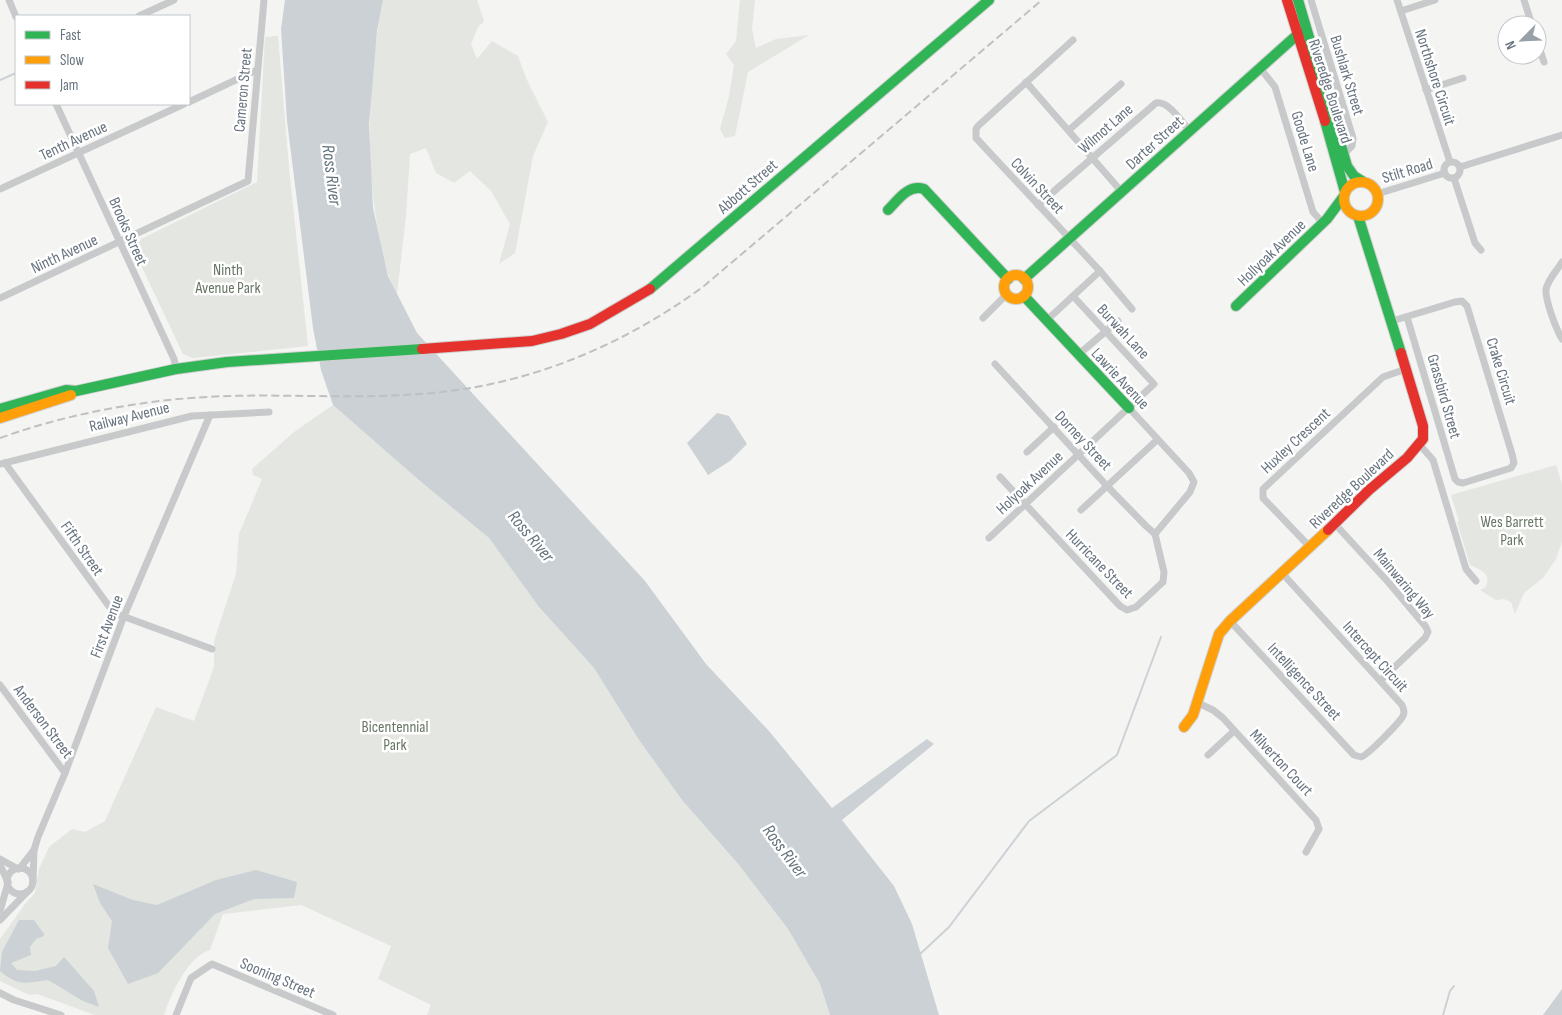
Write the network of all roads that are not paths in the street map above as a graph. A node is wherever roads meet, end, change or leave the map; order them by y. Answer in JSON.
{"nodes":[{"id":1,"x":9,"y":0,"type":"edge"},
{"id":2,"x":174,"y":0,"type":"edge"},
{"id":3,"x":264,"y":0,"type":"edge"},
{"id":4,"x":989,"y":0,"type":"edge"},
{"id":5,"x":1287,"y":0,"type":"edge"},
{"id":6,"x":1298,"y":0,"type":"edge"},
{"id":7,"x":1311,"y":0,"type":"edge"},
{"id":8,"x":1397,"y":0,"type":"edge"},
{"id":9,"x":1434,"y":0,"type":"edge"},
{"id":10,"x":1524,"y":0,"type":"edge"},
{"id":11,"x":1401,"y":11,"type":"junction"},
{"id":12,"x":15,"y":15,"type":"edge"},
{"id":13,"x":141,"y":15,"type":"edge"},
{"id":14,"x":1529,"y":15,"type":"edge"},
{"id":15,"x":1302,"y":33,"type":"junction"},
{"id":16,"x":1073,"y":40,"type":"dead end"},
{"id":17,"x":1260,"y":68,"type":"junction"},
{"id":18,"x":257,"y":70,"type":"junction"},
{"id":19,"x":1463,"y":78,"type":"dead end"},
{"id":20,"x":1026,"y":82,"type":"junction"},
{"id":21,"x":1121,"y":84,"type":"dead end"},
{"id":22,"x":1426,"y":90,"type":"junction"},
{"id":23,"x":190,"y":102,"type":"edge"},
{"id":24,"x":56,"y":105,"type":"edge"},
{"id":25,"x":182,"y":105,"type":"edge"},
{"id":26,"x":1068,"y":130,"type":"junction"},
{"id":27,"x":1189,"y":130,"type":"junction"},
{"id":28,"x":1562,"y":135,"type":"edge"},
{"id":29,"x":79,"y":152,"type":"junction"},
{"id":30,"x":1344,"y":154,"type":"junction"},
{"id":31,"x":1092,"y":158,"type":"junction"},
{"id":32,"x":1450,"y":162,"type":"junction"},
{"id":33,"x":1460,"y":167,"type":"junction"},
{"id":34,"x":1445,"y":173,"type":"junction"},
{"id":35,"x":1454,"y":178,"type":"junction"},
{"id":36,"x":248,"y":181,"type":"joint"},
{"id":37,"x":1362,"y":181,"type":"junction"},
{"id":38,"x":0,"y":189,"type":"edge"},
{"id":39,"x":1121,"y":191,"type":"junction"},
{"id":40,"x":1344,"y":194,"type":"junction"},
{"id":41,"x":1377,"y":194,"type":"junction"},
{"id":42,"x":1038,"y":205,"type":"junction"},
{"id":43,"x":888,"y":210,"type":"dead end"},
{"id":44,"x":1354,"y":214,"type":"junction"},
{"id":45,"x":1370,"y":214,"type":"junction"},
{"id":46,"x":1325,"y":221,"type":"junction"},
{"id":47,"x":1068,"y":238,"type":"junction"},
{"id":48,"x":1366,"y":238,"type":"junction"},
{"id":49,"x":120,"y":243,"type":"junction"},
{"id":50,"x":1481,"y":250,"type":"dead end"},
{"id":51,"x":1562,"y":262,"type":"edge"},
{"id":52,"x":1100,"y":271,"type":"junction"},
{"id":53,"x":1008,"y":279,"type":"junction"},
{"id":54,"x":1024,"y":279,"type":"junction"},
{"id":55,"x":1007,"y":294,"type":"junction"},
{"id":56,"x":1024,"y":296,"type":"junction"},
{"id":57,"x":1073,"y":296,"type":"junction"},
{"id":58,"x":0,"y":298,"type":"edge"},
{"id":59,"x":1236,"y":306,"type":"dead end"},
{"id":60,"x":1132,"y":309,"type":"dead end"},
{"id":61,"x":1407,"y":317,"type":"junction"},
{"id":62,"x":983,"y":318,"type":"dead end"},
{"id":63,"x":1047,"y":320,"type":"junction"},
{"id":64,"x":1118,"y":321,"type":"dead end"},
{"id":65,"x":1392,"y":321,"type":"junction"},
{"id":66,"x":1105,"y":331,"type":"junction"},
{"id":67,"x":1562,"y":339,"type":"edge"},
{"id":68,"x":1080,"y":354,"type":"junction"},
{"id":69,"x":994,"y":364,"type":"dead end"},
{"id":70,"x":176,"y":369,"type":"junction"},
{"id":71,"x":1406,"y":369,"type":"junction"},
{"id":72,"x":1154,"y":384,"type":"joint"},
{"id":73,"x":76,"y":391,"type":"junction"},
{"id":74,"x":1129,"y":408,"type":"junction"},
{"id":75,"x":0,"y":409,"type":"edge"},
{"id":76,"x":268,"y":412,"type":"dead end"},
{"id":77,"x":210,"y":414,"type":"junction"},
{"id":78,"x":0,"y":418,"type":"edge"},
{"id":79,"x":1054,"y":428,"type":"junction"},
{"id":80,"x":1157,"y":440,"type":"junction"},
{"id":81,"x":1419,"y":444,"type":"junction"},
{"id":82,"x":1027,"y":452,"type":"dead end"},
{"id":83,"x":1079,"y":455,"type":"junction"},
{"id":84,"x":3,"y":463,"type":"edge"},
{"id":85,"x":1000,"y":477,"type":"dead end"},
{"id":86,"x":1458,"y":482,"type":"joint"},
{"id":87,"x":1107,"y":486,"type":"junction"},
{"id":88,"x":1025,"y":504,"type":"junction"},
{"id":89,"x":1082,"y":510,"type":"dead end"},
{"id":90,"x":1335,"y":524,"type":"junction"},
{"id":91,"x":1155,"y":534,"type":"junction"},
{"id":92,"x":989,"y":538,"type":"dead end"},
{"id":93,"x":1309,"y":546,"type":"junction"},
{"id":94,"x":1282,"y":573,"type":"junction"},
{"id":95,"x":1476,"y":581,"type":"dead end"},
{"id":96,"x":124,"y":616,"type":"junction"},
{"id":97,"x":1230,"y":621,"type":"junction"},
{"id":98,"x":212,"y":649,"type":"dead end"},
{"id":99,"x":1381,"y":680,"type":"junction"},
{"id":100,"x":0,"y":686,"type":"edge"},
{"id":101,"x":1198,"y":703,"type":"junction"},
{"id":102,"x":1184,"y":727,"type":"dead end"},
{"id":103,"x":1234,"y":731,"type":"junction"},
{"id":104,"x":1208,"y":755,"type":"dead end"},
{"id":105,"x":1361,"y":757,"type":"joint"},
{"id":106,"x":65,"y":773,"type":"junction"},
{"id":107,"x":34,"y":850,"type":"junction"},
{"id":108,"x":1306,"y":852,"type":"dead end"},
{"id":109,"x":0,"y":859,"type":"edge"},
{"id":110,"x":0,"y":865,"type":"edge"},
{"id":111,"x":19,"y":868,"type":"junction"},
{"id":112,"x":33,"y":881,"type":"junction"},
{"id":113,"x":8,"y":883,"type":"junction"},
{"id":114,"x":27,"y":892,"type":"junction"},
{"id":115,"x":0,"y":911,"type":"edge"},
{"id":116,"x":0,"y":920,"type":"edge"},
{"id":117,"x":0,"y":993,"type":"edge"},
{"id":118,"x":0,"y":999,"type":"edge"},
{"id":119,"x":14,"y":1000,"type":"junction"},
{"id":120,"x":61,"y":1015,"type":"edge"},
{"id":121,"x":176,"y":1015,"type":"edge"},
{"id":122,"x":333,"y":1015,"type":"edge"}],
"edges":[{"from":1,"to":12,"type":"street"},
{"from":2,"to":13,"type":"street"},
{"from":3,"to":18,"type":"street","name":"Cameron Street"},
{"from":4,"to":70,"type":"street","name":"Abbott Street"},
{"from":5,"to":15,"type":"street","name":"Riveredge Boulevard"},
{"from":6,"to":15,"type":"street","name":"Riveredge Boulevard"},
{"from":7,"to":30,"type":"street","name":"Bushlark Street"},
{"from":8,"to":11,"type":"street","name":"Northshore Circuit"},
{"from":9,"to":11,"type":"street"},
{"from":10,"to":14,"type":"street"},
{"from":11,"to":22,"type":"street","name":"Northshore Circuit"},
{"from":15,"to":17,"type":"street","name":"Darter Street"},
{"from":15,"to":30,"type":"street","name":"Riveredge Boulevard"},
{"from":15,"to":40,"type":"street","name":"Riveredge Boulevard"},
{"from":16,"to":20,"type":"street","name":"Colvin Street"},
{"from":17,"to":27,"type":"street","name":"Darter Street"},
{"from":17,"to":46,"type":"street","name":"Goode Lane"},
{"from":18,"to":23,"type":"street"},
{"from":18,"to":36,"type":"street","name":"Cameron Street"},
{"from":19,"to":22,"type":"street"},
{"from":20,"to":26,"type":"street"},
{"from":20,"to":42,"type":"street","name":"Colvin Street"},
{"from":21,"to":26,"type":"street"},
{"from":22,"to":32,"type":"street","name":"Northshore Circuit"},
{"from":24,"to":29,"type":"street","name":"Brooks Street"},
{"from":25,"to":29,"type":"street","name":"Tenth Avenue"},
{"from":26,"to":31,"type":"street"},
{"from":27,"to":31,"type":"street","name":"Wilmot Lane"},
{"from":27,"to":39,"type":"street","name":"Darter Street"},
{"from":28,"to":33,"type":"street"},
{"from":29,"to":38,"type":"street","name":"Tenth Avenue"},
{"from":29,"to":49,"type":"street","name":"Brooks Street"},
{"from":30,"to":37,"type":"street","name":"Riveredge Boulevard"},
{"from":31,"to":39,"type":"street"},
{"from":31,"to":42,"type":"street","name":"Wilmot Lane"},
{"from":32,"to":33,"type":"street"},
{"from":32,"to":34,"type":"street"},
{"from":33,"to":35,"type":"street"},
{"from":34,"to":35,"type":"street"},
{"from":34,"to":41,"type":"street","name":"Stilt Road"},
{"from":35,"to":50,"type":"street"},
{"from":36,"to":49,"type":"street","name":"Ninth Avenue"},
{"from":37,"to":40,"type":"street"},
{"from":37,"to":41,"type":"street"},
{"from":39,"to":47,"type":"street","name":"Darter Street"},
{"from":40,"to":44,"type":"street"},
{"from":40,"to":46,"type":"street","name":"Hollyoak Avenue"},
{"from":41,"to":45,"type":"street"},
{"from":42,"to":47,"type":"street","name":"Colvin Street"},
{"from":43,"to":53,"type":"street"},
{"from":44,"to":45,"type":"street"},
{"from":44,"to":46,"type":"street"},
{"from":44,"to":48,"type":"street"},
{"from":45,"to":48,"type":"street"},
{"from":46,"to":59,"type":"street","name":"Hollyoak Avenue"},
{"from":47,"to":52,"type":"street","name":"Colvin Street"},
{"from":47,"to":54,"type":"street","name":"Darter Street"},
{"from":48,"to":65,"type":"street"},
{"from":49,"to":58,"type":"street","name":"Ninth Avenue"},
{"from":49,"to":70,"type":"street","name":"Brooks Street"},
{"from":51,"to":67,"type":"street"},
{"from":52,"to":57,"type":"street"},
{"from":52,"to":60,"type":"street","name":"Colvin Street"},
{"from":53,"to":54,"type":"street"},
{"from":53,"to":55,"type":"street"},
{"from":54,"to":56,"type":"street"},
{"from":55,"to":56,"type":"street"},
{"from":55,"to":62,"type":"street"},
{"from":56,"to":63,"type":"street","name":"Lawrie Avenue"},
{"from":57,"to":63,"type":"street"},
{"from":57,"to":66,"type":"street","name":"Burwah Lane"},
{"from":61,"to":65,"type":"street","name":"Crake Circuit"},
{"from":61,"to":86,"type":"street","name":"Grassbird Street"},
{"from":61,"to":86,"type":"street","name":"Crake Circuit"},
{"from":63,"to":68,"type":"street","name":"Lawrie Avenue"},
{"from":64,"to":66,"type":"street"},
{"from":65,"to":71,"type":"street"},
{"from":66,"to":68,"type":"street"},
{"from":66,"to":72,"type":"street","name":"Burwah Lane"},
{"from":68,"to":74,"type":"street","name":"Lawrie Avenue"},
{"from":69,"to":79,"type":"street","name":"Dorney Street"},
{"from":70,"to":73,"type":"street"},
{"from":71,"to":81,"type":"street"},
{"from":71,"to":93,"type":"street","name":"Huxley Crescent"},
{"from":72,"to":74,"type":"street","name":"Holyoak Avenue"},
{"from":73,"to":75,"type":"street"},
{"from":73,"to":78,"type":"street"},
{"from":74,"to":80,"type":"street","name":"Lawrie Avenue"},
{"from":74,"to":83,"type":"street","name":"Holyoak Avenue"},
{"from":76,"to":77,"type":"street","name":"Railway Avenue"},
{"from":77,"to":84,"type":"street","name":"Railway Avenue"},
{"from":77,"to":96,"type":"street","name":"First Avenue"},
{"from":79,"to":82,"type":"street"},
{"from":79,"to":83,"type":"street","name":"Dorney Street"},
{"from":80,"to":87,"type":"street"},
{"from":80,"to":91,"type":"street","name":"Lawrie Avenue"},
{"from":81,"to":90,"type":"street","name":"Riveredge Boulevard"},
{"from":81,"to":95,"type":"street"},
{"from":83,"to":87,"type":"street","name":"Dorney Street"},
{"from":83,"to":88,"type":"street","name":"Holyoak Avenue"},
{"from":84,"to":96,"type":"street","name":"Fifth Street"},
{"from":85,"to":88,"type":"street"},
{"from":87,"to":89,"type":"street"},
{"from":87,"to":91,"type":"street","name":"Dorney Street"},
{"from":88,"to":91,"type":"street","name":"Hurricane Street"},
{"from":88,"to":92,"type":"street","name":"Holyoak Avenue"},
{"from":90,"to":93,"type":"street","name":"Riveredge Boulevard"},
{"from":90,"to":99,"type":"street","name":"Mainwaring Way"},
{"from":93,"to":94,"type":"street","name":"Riveredge Boulevard"},
{"from":94,"to":97,"type":"street","name":"Riveredge Boulevard"},
{"from":94,"to":99,"type":"street","name":"Intercept Circuit"},
{"from":96,"to":98,"type":"street","name":"Fifth Street"},
{"from":96,"to":106,"type":"street","name":"First Avenue"},
{"from":97,"to":101,"type":"street","name":"Riveredge Boulevard"},
{"from":97,"to":105,"type":"street","name":"Intelligence Street"},
{"from":99,"to":105,"type":"street","name":"Intercept Circuit"},
{"from":100,"to":106,"type":"street","name":"Anderson Street"},
{"from":101,"to":102,"type":"street","name":"Riveredge Boulevard"},
{"from":101,"to":103,"type":"street","name":"Milverton Court"},
{"from":103,"to":104,"type":"street"},
{"from":103,"to":108,"type":"street","name":"Milverton Court"},
{"from":106,"to":107,"type":"street","name":"First Avenue"},
{"from":107,"to":111,"type":"street","name":"First Avenue"},
{"from":107,"to":112,"type":"street","name":"First Avenue"},
{"from":109,"to":111,"type":"street"},
{"from":110,"to":113,"type":"street"},
{"from":111,"to":112,"type":"street"},
{"from":111,"to":113,"type":"street"},
{"from":112,"to":114,"type":"street"},
{"from":113,"to":114,"type":"street"},
{"from":113,"to":115,"type":"street"},
{"from":114,"to":116,"type":"street"},
{"from":117,"to":119,"type":"street"},
{"from":118,"to":119,"type":"street"},
{"from":119,"to":120,"type":"street"},
{"from":121,"to":122,"type":"street","name":"Sooning Street"}]}
